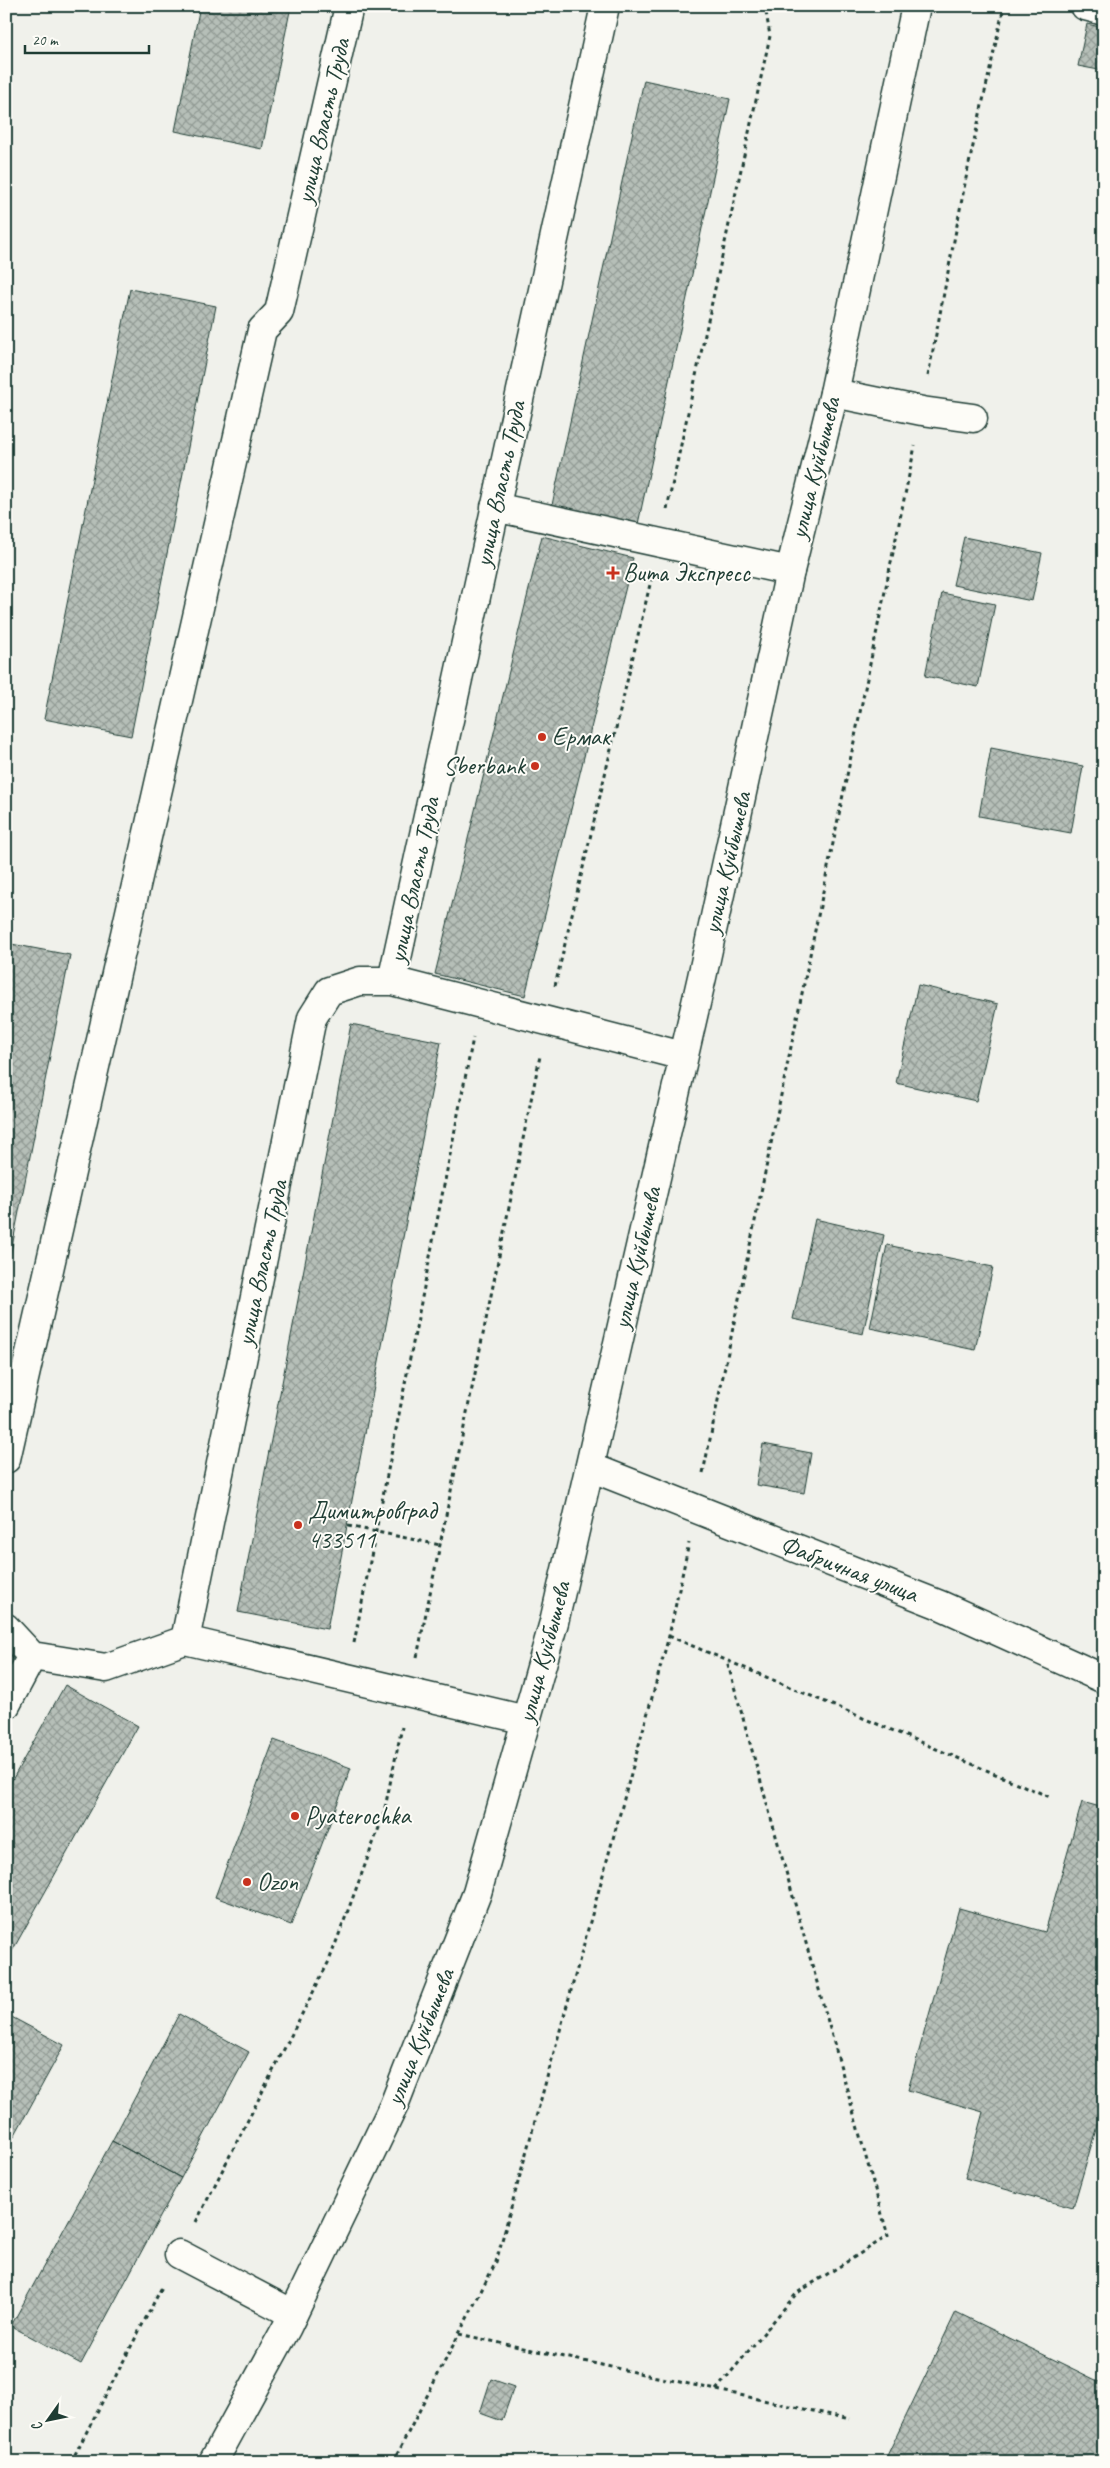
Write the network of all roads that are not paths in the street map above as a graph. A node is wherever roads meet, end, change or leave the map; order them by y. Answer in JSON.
{"nodes":[{"id":1,"x":349,"y":6,"type":"edge"},
{"id":2,"x":605,"y":6,"type":"edge"},
{"id":3,"x":916,"y":6,"type":"edge"},
{"id":4,"x":1085,"y":6,"type":"edge"},
{"id":5,"x":1104,"y":11,"type":"edge"},
{"id":6,"x":834,"y":394,"type":"junction"},
{"id":7,"x":973,"y":418,"type":"dead end"},
{"id":8,"x":495,"y":507,"type":"junction"},
{"id":9,"x":790,"y":572,"type":"junction"},
{"id":10,"x":392,"y":981,"type":"junction"},
{"id":11,"x":683,"y":1056,"type":"junction"},
{"id":12,"x":6,"y":1459,"type":"edge"},
{"id":13,"x":590,"y":1468,"type":"junction"},
{"id":14,"x":7,"y":1630,"type":"edge"},
{"id":15,"x":185,"y":1640,"type":"junction"},
{"id":16,"x":32,"y":1656,"type":"junction"},
{"id":17,"x":1104,"y":1679,"type":"edge"},
{"id":18,"x":6,"y":1705,"type":"edge"},
{"id":19,"x":526,"y":1720,"type":"junction"},
{"id":20,"x":179,"y":2254,"type":"road end"},
{"id":21,"x":293,"y":2314,"type":"junction"},
{"id":22,"x":213,"y":2462,"type":"edge"}],
"edges":[{"from":1,"to":12,"type":"street","name":"улица Власть Труда"},
{"from":2,"to":8,"type":"street","name":"улица Власть Труда"},
{"from":3,"to":6,"type":"street","name":"улица Куйбышева"},
{"from":4,"to":5,"type":"street"},
{"from":6,"to":7,"type":"street"},
{"from":6,"to":9,"type":"street","name":"улица Куйбышева"},
{"from":8,"to":9,"type":"street"},
{"from":8,"to":10,"type":"street","name":"улица Власть Труда"},
{"from":9,"to":11,"type":"street","name":"улица Куйбышева"},
{"from":10,"to":11,"type":"street"},
{"from":10,"to":15,"type":"street","name":"улица Власть Труда"},
{"from":11,"to":13,"type":"street","name":"улица Куйбышева"},
{"from":13,"to":17,"type":"street","name":"Фабричная улица"},
{"from":13,"to":19,"type":"street","name":"улица Куйбышева"},
{"from":14,"to":16,"type":"street"},
{"from":15,"to":16,"type":"street"},
{"from":15,"to":19,"type":"street"},
{"from":16,"to":18,"type":"street"},
{"from":19,"to":21,"type":"street","name":"улица Куйбышева"},
{"from":20,"to":21,"type":"street"},
{"from":21,"to":22,"type":"street","name":"улица Куйбышева"}]}
